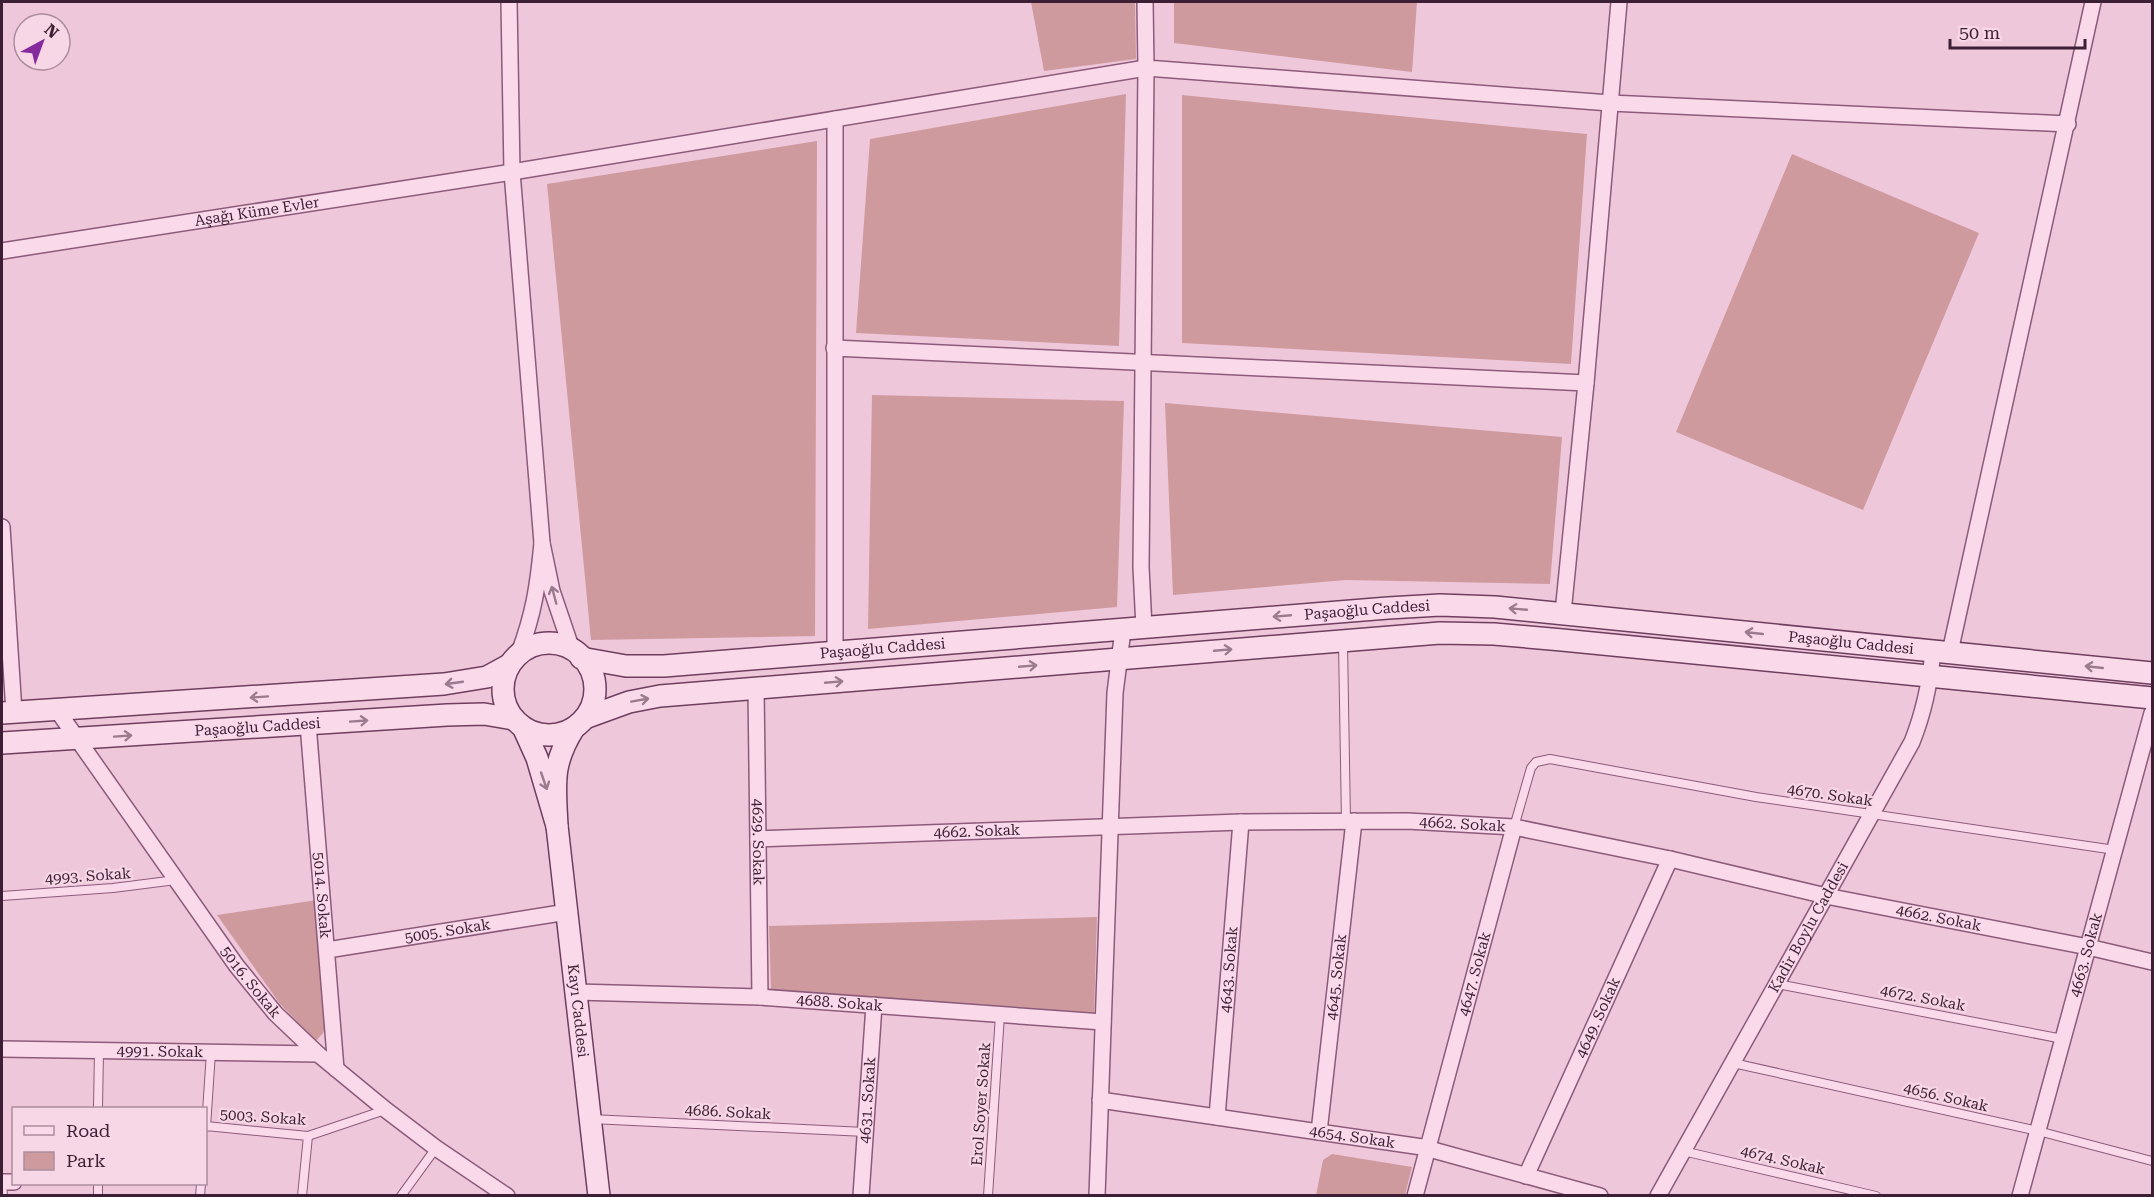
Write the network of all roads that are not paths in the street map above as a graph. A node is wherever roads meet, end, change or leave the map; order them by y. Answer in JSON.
{"nodes":[{"id":1,"x":507,"y":2,"type":"edge"},
{"id":2,"x":1145,"y":2,"type":"edge"},
{"id":3,"x":1619,"y":2,"type":"edge"},
{"id":4,"x":2093,"y":2,"type":"edge"},
{"id":5,"x":1146,"y":68,"type":"junction"},
{"id":6,"x":1610,"y":103,"type":"junction"},
{"id":7,"x":835,"y":119,"type":"junction"},
{"id":8,"x":2068,"y":124,"type":"junction"},
{"id":9,"x":512,"y":172,"type":"junction"},
{"id":10,"x":2,"y":251,"type":"edge"},
{"id":11,"x":834,"y":348,"type":"junction"},
{"id":12,"x":1143,"y":362,"type":"junction"},
{"id":13,"x":1586,"y":383,"type":"junction"},
{"id":14,"x":2,"y":527,"type":"edge"},
{"id":15,"x":542,"y":543,"type":"junction"},
{"id":16,"x":1563,"y":613,"type":"junction"},
{"id":17,"x":1134,"y":629,"type":"junction"},
{"id":18,"x":1342,"y":640,"type":"junction"},
{"id":19,"x":1942,"y":652,"type":"junction"},
{"id":20,"x":835,"y":653,"type":"junction"},
{"id":21,"x":577,"y":654,"type":"junction"},
{"id":22,"x":1119,"y":658,"type":"junction"},
{"id":23,"x":514,"y":659,"type":"junction"},
{"id":24,"x":2152,"y":673,"type":"edge"},
{"id":25,"x":1931,"y":676,"type":"junction"},
{"id":26,"x":756,"y":688,"type":"junction"},
{"id":27,"x":2152,"y":698,"type":"edge"},
{"id":28,"x":57,"y":710,"type":"junction"},
{"id":29,"x":8,"y":712,"type":"edge"},
{"id":30,"x":2152,"y":713,"type":"edge"},
{"id":31,"x":518,"y":723,"type":"junction"},
{"id":32,"x":579,"y":723,"type":"junction"},
{"id":33,"x":308,"y":724,"type":"junction"},
{"id":34,"x":2150,"y":729,"type":"edge"},
{"id":35,"x":77,"y":739,"type":"junction"},
{"id":36,"x":2,"y":743,"type":"edge"},
{"id":37,"x":1543,"y":759,"type":"joint"},
{"id":38,"x":1871,"y":814,"type":"junction"},
{"id":39,"x":1350,"y":821,"type":"junction"},
{"id":40,"x":1241,"y":822,"type":"junction"},
{"id":41,"x":557,"y":826,"type":"junction"},
{"id":42,"x":1110,"y":827,"type":"junction"},
{"id":43,"x":1514,"y":827,"type":"junction"},
{"id":44,"x":758,"y":839,"type":"junction"},
{"id":45,"x":2115,"y":850,"type":"junction"},
{"id":46,"x":1670,"y":859,"type":"junction"},
{"id":47,"x":176,"y":880,"type":"junction"},
{"id":48,"x":2,"y":896,"type":"edge"},
{"id":49,"x":1826,"y":896,"type":"junction"},
{"id":50,"x":567,"y":912,"type":"junction"},
{"id":51,"x":2088,"y":947,"type":"junction"},
{"id":52,"x":327,"y":950,"type":"junction"},
{"id":53,"x":2152,"y":962,"type":"edge"},
{"id":54,"x":1777,"y":984,"type":"junction"},
{"id":55,"x":576,"y":992,"type":"junction"},
{"id":56,"x":760,"y":997,"type":"junction"},
{"id":57,"x":874,"y":1005,"type":"junction"},
{"id":58,"x":1000,"y":1014,"type":"junction"},
{"id":59,"x":1103,"y":1022,"type":"junction"},
{"id":60,"x":2063,"y":1039,"type":"junction"},
{"id":61,"x":2,"y":1049,"type":"edge"},
{"id":62,"x":99,"y":1051,"type":"junction"},
{"id":63,"x":212,"y":1052,"type":"junction"},
{"id":64,"x":318,"y":1054,"type":"junction"},
{"id":65,"x":1733,"y":1063,"type":"junction"},
{"id":66,"x":336,"y":1069,"type":"junction"},
{"id":67,"x":1100,"y":1100,"type":"junction"},
{"id":68,"x":98,"y":1107,"type":"edge"},
{"id":69,"x":386,"y":1110,"type":"junction"},
{"id":70,"x":207,"y":1114,"type":"edge"},
{"id":71,"x":1217,"y":1117,"type":"junction"},
{"id":72,"x":590,"y":1119,"type":"junction"},
{"id":73,"x":207,"y":1127,"type":"edge"},
{"id":74,"x":2038,"y":1131,"type":"junction"},
{"id":75,"x":865,"y":1132,"type":"junction"},
{"id":76,"x":1319,"y":1132,"type":"junction"},
{"id":77,"x":308,"y":1136,"type":"junction"},
{"id":78,"x":436,"y":1148,"type":"junction"},
{"id":79,"x":1427,"y":1149,"type":"junction"},
{"id":80,"x":1683,"y":1151,"type":"junction"},
{"id":81,"x":2152,"y":1161,"type":"edge"},
{"id":82,"x":1526,"y":1176,"type":"junction"},
{"id":83,"x":302,"y":1196,"type":"edge"},
{"id":84,"x":401,"y":1196,"type":"edge"},
{"id":85,"x":507,"y":1196,"type":"edge"},
{"id":86,"x":599,"y":1196,"type":"edge"},
{"id":87,"x":861,"y":1196,"type":"edge"},
{"id":88,"x":988,"y":1196,"type":"edge"},
{"id":89,"x":1097,"y":1196,"type":"edge"},
{"id":90,"x":1415,"y":1196,"type":"edge"},
{"id":91,"x":1600,"y":1196,"type":"edge"},
{"id":92,"x":1658,"y":1196,"type":"edge"},
{"id":93,"x":1876,"y":1196,"type":"edge"},
{"id":94,"x":2020,"y":1196,"type":"edge"}],
"edges":[{"from":1,"to":9,"type":"street"},
{"from":2,"to":5,"type":"street"},
{"from":3,"to":6,"type":"street"},
{"from":4,"to":8,"type":"street","name":"Kadir Boylu Caddesi"},
{"from":5,"to":6,"type":"street","name":"Aşağı Küme Evler"},
{"from":5,"to":7,"type":"street","name":"Aşağı Küme Evler"},
{"from":5,"to":12,"type":"street"},
{"from":6,"to":8,"type":"street","name":"Aşağı Küme Evler"},
{"from":6,"to":13,"type":"street"},
{"from":7,"to":9,"type":"street","name":"Aşağı Küme Evler"},
{"from":7,"to":11,"type":"street"},
{"from":8,"to":19,"type":"street","name":"Kadir Boylu Caddesi"},
{"from":9,"to":10,"type":"street","name":"Aşağı Küme Evler"},
{"from":9,"to":15,"type":"street"},
{"from":11,"to":12,"type":"street"},
{"from":11,"to":20,"type":"street"},
{"from":12,"to":13,"type":"street"},
{"from":12,"to":17,"type":"street"},
{"from":13,"to":16,"type":"street"},
{"from":14,"to":29,"type":"street"},
{"from":21,"to":15,"type":"street","one_way":true},
{"from":15,"to":23,"type":"street"},
{"from":16,"to":17,"type":"street","name":"Paşaoğlu Caddesi","one_way":true},
{"from":19,"to":16,"type":"street","name":"Paşaoğlu Caddesi","one_way":true},
{"from":17,"to":20,"type":"street","name":"Paşaoğlu Caddesi"},
{"from":17,"to":22,"type":"street"},
{"from":22,"to":18,"type":"street","name":"Paşaoğlu Caddesi","one_way":true},
{"from":18,"to":25,"type":"street","name":"Paşaoğlu Caddesi"},
{"from":18,"to":39,"type":"lane","name":"4645. Sokak"},
{"from":24,"to":19,"type":"street","name":"Paşaoğlu Caddesi","one_way":true},
{"from":19,"to":25,"type":"street","name":"Kadir Boylu Caddesi"},
{"from":20,"to":21,"type":"street","name":"Paşaoğlu Caddesi"},
{"from":21,"to":23,"type":"street"},
{"from":21,"to":32,"type":"street"},
{"from":26,"to":22,"type":"street","name":"Paşaoğlu Caddesi","one_way":true},
{"from":22,"to":42,"type":"street"},
{"from":23,"to":28,"type":"street","name":"Paşaoğlu Caddesi","one_way":true},
{"from":23,"to":31,"type":"street"},
{"from":25,"to":27,"type":"street","name":"Paşaoğlu Caddesi"},
{"from":25,"to":38,"type":"street","name":"Kadir Boylu Caddesi"},
{"from":32,"to":26,"type":"street","name":"Paşaoğlu Caddesi","one_way":true},
{"from":26,"to":44,"type":"street","name":"4629. Sokak"},
{"from":28,"to":29,"type":"street","name":"Paşaoğlu Caddesi"},
{"from":28,"to":35,"type":"street","name":"5016. Sokak"},
{"from":30,"to":34,"type":"street","name":"4663. Sokak"},
{"from":31,"to":32,"type":"street"},
{"from":33,"to":31,"type":"street","name":"Paşaoğlu Caddesi","one_way":true},
{"from":31,"to":41,"type":"street","name":"Kayı Caddesi","one_way":true},
{"from":32,"to":41,"type":"street","name":"Kayı Caddesi"},
{"from":35,"to":33,"type":"street","name":"Paşaoğlu Caddesi","one_way":true},
{"from":33,"to":52,"type":"street","name":"5014. Sokak"},
{"from":34,"to":45,"type":"street","name":"4663. Sokak"},
{"from":35,"to":36,"type":"street","name":"Paşaoğlu Caddesi"},
{"from":35,"to":47,"type":"street","name":"5016. Sokak"},
{"from":37,"to":38,"type":"lane","name":"4670. Sokak"},
{"from":37,"to":43,"type":"lane","name":"4647. Sokak"},
{"from":38,"to":45,"type":"lane","name":"4670. Sokak"},
{"from":38,"to":49,"type":"street","name":"Kadir Boylu Caddesi"},
{"from":39,"to":40,"type":"street","name":"4662. Sokak"},
{"from":39,"to":43,"type":"street","name":"4662. Sokak"},
{"from":39,"to":76,"type":"street","name":"4645. Sokak"},
{"from":40,"to":42,"type":"street","name":"4662. Sokak"},
{"from":40,"to":71,"type":"street","name":"4643. Sokak"},
{"from":41,"to":50,"type":"street","name":"Kayı Caddesi"},
{"from":42,"to":44,"type":"street","name":"4662. Sokak"},
{"from":42,"to":59,"type":"street"},
{"from":43,"to":46,"type":"street","name":"4662. Sokak"},
{"from":43,"to":79,"type":"street","name":"4647. Sokak"},
{"from":44,"to":56,"type":"street","name":"4629. Sokak"},
{"from":45,"to":51,"type":"street","name":"4663. Sokak"},
{"from":46,"to":49,"type":"street","name":"4662. Sokak"},
{"from":46,"to":82,"type":"street","name":"4649. Sokak"},
{"from":47,"to":48,"type":"lane","name":"4993. Sokak"},
{"from":47,"to":64,"type":"street","name":"5016. Sokak"},
{"from":49,"to":51,"type":"street","name":"4662. Sokak"},
{"from":49,"to":54,"type":"street","name":"Kadir Boylu Caddesi"},
{"from":50,"to":52,"type":"street","name":"5005. Sokak"},
{"from":50,"to":55,"type":"street","name":"Kayı Caddesi"},
{"from":51,"to":53,"type":"street","name":"4662. Sokak"},
{"from":51,"to":60,"type":"street","name":"4663. Sokak"},
{"from":52,"to":66,"type":"street","name":"5014. Sokak"},
{"from":54,"to":60,"type":"lane","name":"4672. Sokak"},
{"from":54,"to":65,"type":"street","name":"Kadir Boylu Caddesi"},
{"from":55,"to":56,"type":"street","name":"4688. Sokak"},
{"from":55,"to":72,"type":"street","name":"Kayı Caddesi"},
{"from":56,"to":57,"type":"street","name":"4688. Sokak"},
{"from":57,"to":58,"type":"street","name":"4688. Sokak"},
{"from":57,"to":75,"type":"street","name":"4631. Sokak"},
{"from":58,"to":59,"type":"street","name":"4688. Sokak"},
{"from":58,"to":88,"type":"lane","name":"Erol Soyer Sokak"},
{"from":59,"to":67,"type":"street"},
{"from":60,"to":74,"type":"street","name":"4663. Sokak"},
{"from":61,"to":62,"type":"street","name":"4991. Sokak"},
{"from":62,"to":63,"type":"street","name":"4991. Sokak"},
{"from":62,"to":68,"type":"lane"},
{"from":63,"to":64,"type":"street","name":"4991. Sokak"},
{"from":63,"to":70,"type":"lane"},
{"from":64,"to":66,"type":"street","name":"5016. Sokak"},
{"from":65,"to":74,"type":"lane","name":"4656. Sokak"},
{"from":65,"to":80,"type":"street","name":"Kadir Boylu Caddesi"},
{"from":66,"to":69,"type":"street","name":"5016. Sokak"},
{"from":67,"to":71,"type":"street","name":"4654. Sokak"},
{"from":67,"to":89,"type":"street"},
{"from":69,"to":77,"type":"lane","name":"5003. Sokak"},
{"from":69,"to":78,"type":"street","name":"5016. Sokak"},
{"from":71,"to":76,"type":"street","name":"4654. Sokak"},
{"from":72,"to":75,"type":"lane","name":"4686. Sokak"},
{"from":72,"to":86,"type":"street","name":"Kayı Caddesi"},
{"from":73,"to":77,"type":"lane","name":"5003. Sokak"},
{"from":74,"to":81,"type":"lane","name":"4656. Sokak"},
{"from":74,"to":94,"type":"street","name":"4663. Sokak"},
{"from":75,"to":87,"type":"street","name":"4631. Sokak"},
{"from":76,"to":79,"type":"street","name":"4654. Sokak"},
{"from":77,"to":83,"type":"lane"},
{"from":78,"to":84,"type":"lane"},
{"from":78,"to":85,"type":"street","name":"5016. Sokak"},
{"from":79,"to":82,"type":"street","name":"4654. Sokak"},
{"from":79,"to":90,"type":"street","name":"4647. Sokak"},
{"from":80,"to":92,"type":"street","name":"Kadir Boylu Caddesi"},
{"from":80,"to":93,"type":"lane","name":"4674. Sokak"},
{"from":82,"to":91,"type":"street","name":"4654. Sokak"}]}
